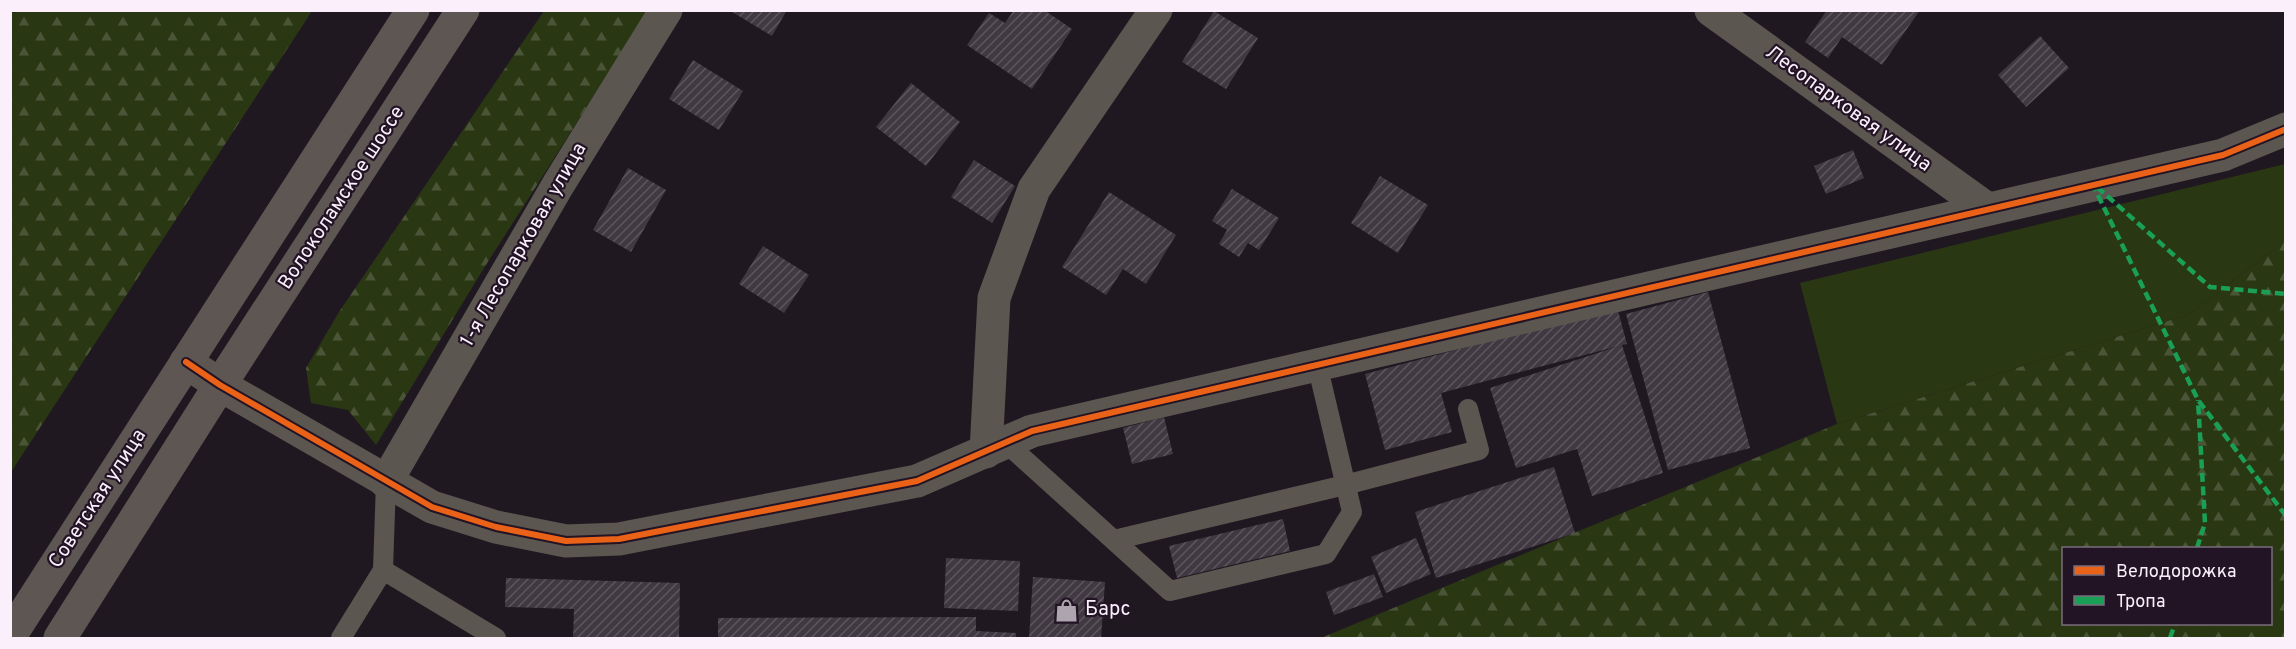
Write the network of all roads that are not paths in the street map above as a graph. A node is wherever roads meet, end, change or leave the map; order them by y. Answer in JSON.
{"nodes":[{"id":1,"x":413,"y":10,"type":"edge"},
{"id":2,"x":463,"y":10,"type":"edge"},
{"id":3,"x":666,"y":10,"type":"edge"},
{"id":4,"x":1156,"y":10,"type":"edge"},
{"id":5,"x":1711,"y":10,"type":"edge"},
{"id":6,"x":2286,"y":129,"type":"edge"},
{"id":7,"x":1986,"y":208,"type":"junction"},
{"id":8,"x":186,"y":362,"type":"junction"},
{"id":9,"x":1317,"y":364,"type":"junction"},
{"id":10,"x":220,"y":385,"type":"junction"},
{"id":11,"x":1468,"y":409,"type":"dead end"},
{"id":12,"x":996,"y":447,"type":"junction"},
{"id":13,"x":387,"y":482,"type":"junction"},
{"id":14,"x":1346,"y":485,"type":"junction"},
{"id":15,"x":1114,"y":540,"type":"junction"},
{"id":16,"x":383,"y":570,"type":"junction"},
{"id":17,"x":10,"y":636,"type":"edge"},
{"id":18,"x":60,"y":639,"type":"edge"},
{"id":19,"x":341,"y":639,"type":"edge"},
{"id":20,"x":496,"y":639,"type":"edge"}],
"edges":[{"from":1,"to":8,"type":"main road"},
{"from":2,"to":10,"type":"main road","name":"Волоколамское шоссе"},
{"from":3,"to":13,"type":"street","name":"1-я Лесопарковая улица"},
{"from":4,"to":12,"type":"street"},
{"from":5,"to":7,"type":"street","name":"Лесопарковая улица"},
{"from":6,"to":7,"type":"street"},
{"from":7,"to":9,"type":"street"},
{"from":8,"to":10,"type":"street"},
{"from":8,"to":17,"type":"main road","name":"Советская улица"},
{"from":9,"to":12,"type":"street"},
{"from":9,"to":14,"type":"lane"},
{"from":10,"to":13,"type":"street"},
{"from":10,"to":18,"type":"main road"},
{"from":11,"to":14,"type":"lane"},
{"from":12,"to":13,"type":"street"},
{"from":12,"to":15,"type":"lane"},
{"from":13,"to":16,"type":"lane"},
{"from":14,"to":15,"type":"lane"},
{"from":14,"to":15,"type":"lane"},
{"from":16,"to":19,"type":"lane"},
{"from":16,"to":20,"type":"lane"}]}
